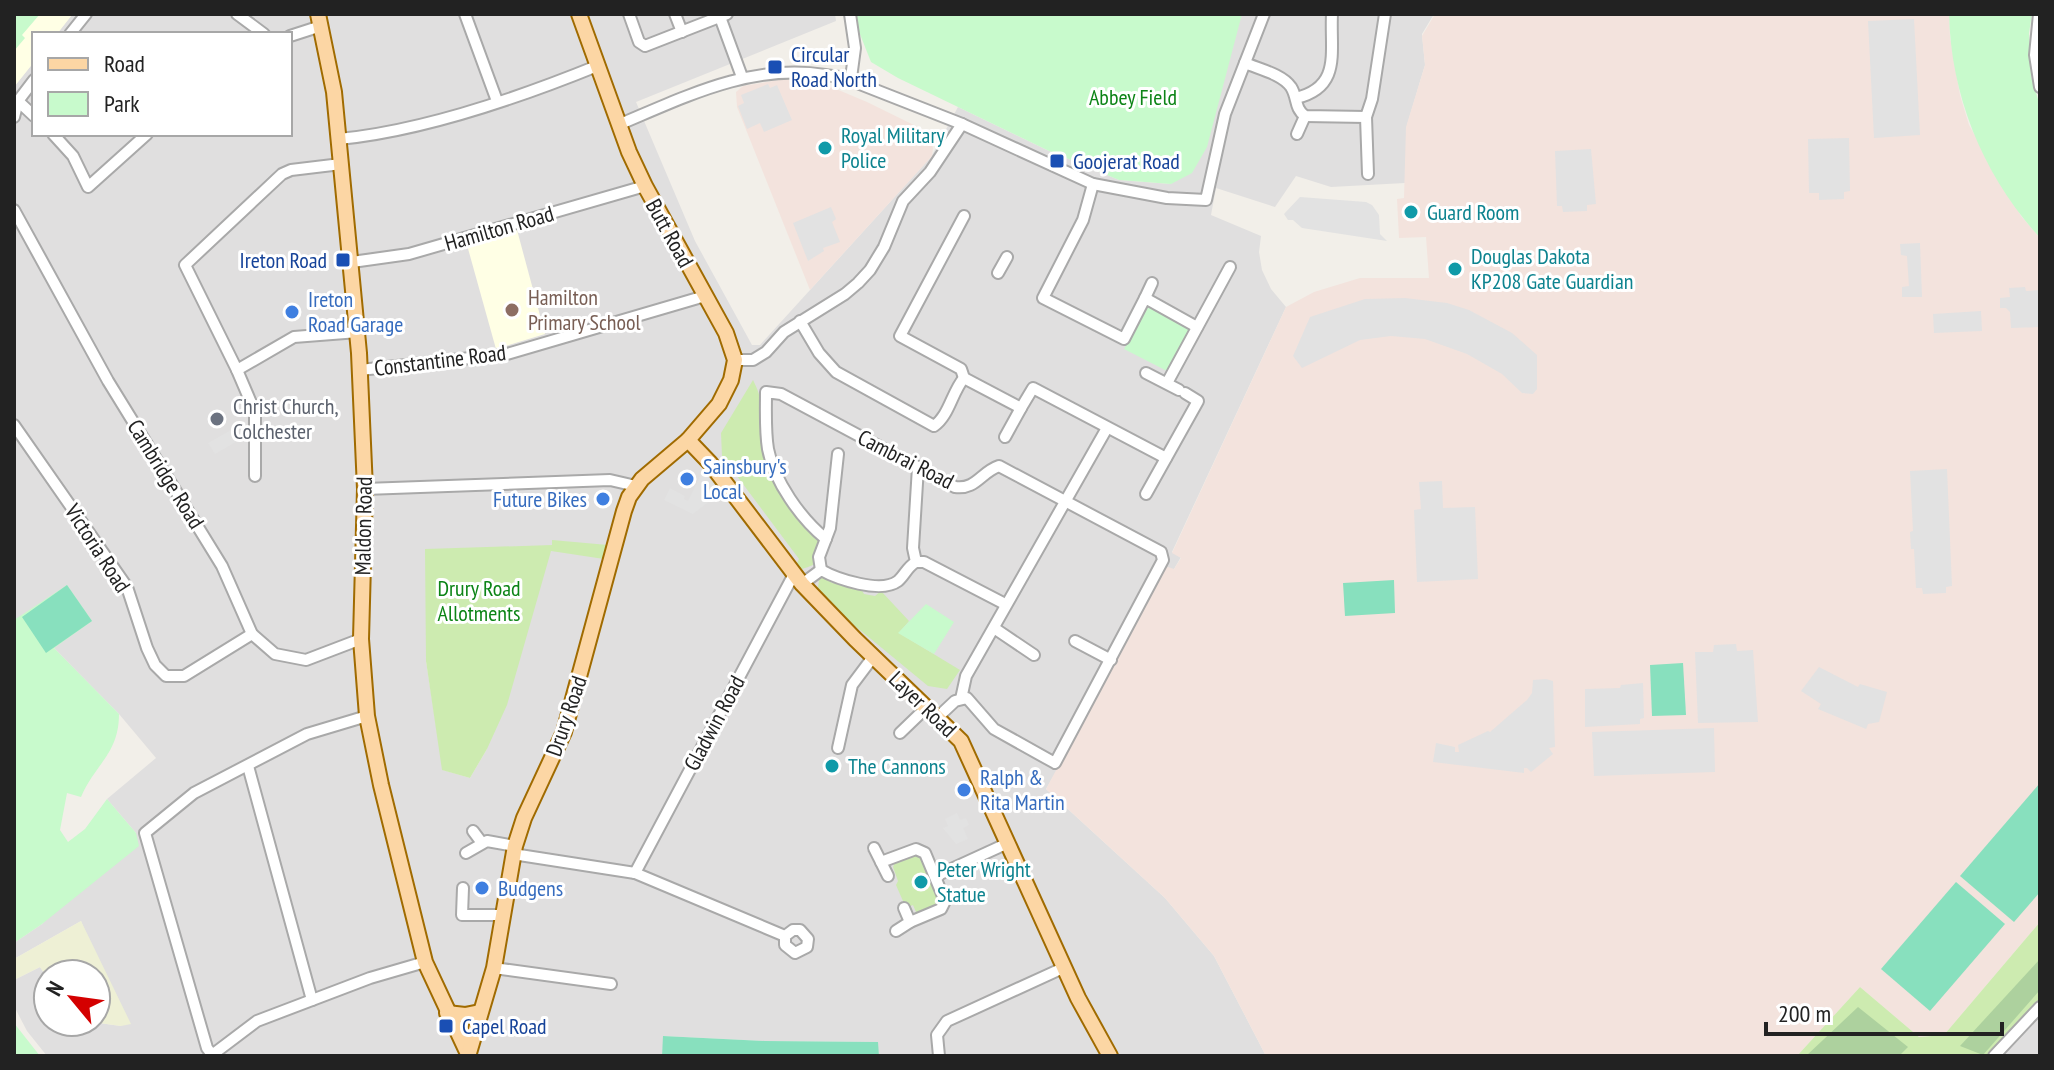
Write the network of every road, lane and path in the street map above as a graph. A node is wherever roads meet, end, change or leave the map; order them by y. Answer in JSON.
{"nodes":[{"id":1,"x":86,"y":14,"type":"edge"},
{"id":2,"x":237,"y":14,"type":"edge"},
{"id":3,"x":465,"y":14,"type":"edge"},
{"id":4,"x":579,"y":14,"type":"edge"},
{"id":5,"x":629,"y":14,"type":"edge"},
{"id":6,"x":675,"y":14,"type":"edge"},
{"id":7,"x":850,"y":14,"type":"edge"},
{"id":8,"x":1264,"y":14,"type":"edge"},
{"id":9,"x":1332,"y":14,"type":"edge"},
{"id":10,"x":1385,"y":14,"type":"edge"},
{"id":11,"x":2039,"y":14,"type":"edge"},
{"id":12,"x":724,"y":16,"type":"edge"},
{"id":13,"x":320,"y":20,"type":"edge"},
{"id":14,"x":72,"y":32,"type":"edge"},
{"id":15,"x":258,"y":32,"type":"edge"},
{"id":16,"x":682,"y":32,"type":"junction"},
{"id":17,"x":292,"y":35,"type":"edge"},
{"id":18,"x":1245,"y":63,"type":"junction"},
{"id":19,"x":597,"y":66,"type":"junction"},
{"id":20,"x":742,"y":77,"type":"junction"},
{"id":21,"x":851,"y":78,"type":"junction"},
{"id":22,"x":32,"y":83,"type":"edge"},
{"id":23,"x":2040,"y":87,"type":"edge"},
{"id":24,"x":1296,"y":98,"type":"junction"},
{"id":25,"x":18,"y":101,"type":"junction"},
{"id":26,"x":497,"y":101,"type":"junction"},
{"id":27,"x":32,"y":114,"type":"edge"},
{"id":28,"x":1305,"y":116,"type":"junction"},
{"id":29,"x":14,"y":117,"type":"edge"},
{"id":30,"x":1366,"y":117,"type":"junction"},
{"id":31,"x":962,"y":124,"type":"junction"},
{"id":32,"x":618,"y":125,"type":"junction"},
{"id":33,"x":1297,"y":134,"type":"dead end"},
{"id":34,"x":55,"y":136,"type":"edge"},
{"id":35,"x":145,"y":136,"type":"edge"},
{"id":36,"x":339,"y":139,"type":"junction"},
{"id":37,"x":341,"y":164,"type":"junction"},
{"id":38,"x":1368,"y":174,"type":"dead end"},
{"id":39,"x":1093,"y":184,"type":"junction"},
{"id":40,"x":645,"y":186,"type":"junction"},
{"id":41,"x":14,"y":210,"type":"edge"},
{"id":42,"x":964,"y":216,"type":"dead end"},
{"id":43,"x":1007,"y":257,"type":"dead end"},
{"id":44,"x":352,"y":262,"type":"junction"},
{"id":45,"x":1230,"y":267,"type":"dead end"},
{"id":46,"x":998,"y":273,"type":"dead end"},
{"id":47,"x":1152,"y":283,"type":"dead end"},
{"id":48,"x":705,"y":296,"type":"junction"},
{"id":49,"x":1145,"y":298,"type":"junction"},
{"id":50,"x":800,"y":321,"type":"junction"},
{"id":51,"x":1197,"y":327,"type":"junction"},
{"id":52,"x":358,"y":332,"type":"junction"},
{"id":53,"x":735,"y":360,"type":"junction"},
{"id":54,"x":237,"y":370,"type":"junction"},
{"id":55,"x":360,"y":370,"type":"junction"},
{"id":56,"x":1146,"y":373,"type":"dead end"},
{"id":57,"x":964,"y":378,"type":"junction"},
{"id":58,"x":1167,"y":383,"type":"junction"},
{"id":59,"x":1021,"y":408,"type":"junction"},
{"id":60,"x":14,"y":425,"type":"edge"},
{"id":61,"x":1107,"y":428,"type":"junction"},
{"id":62,"x":1005,"y":437,"type":"dead end"},
{"id":63,"x":688,"y":440,"type":"junction"},
{"id":64,"x":838,"y":454,"type":"dead end"},
{"id":65,"x":1166,"y":458,"type":"junction"},
{"id":66,"x":918,"y":467,"type":"junction"},
{"id":67,"x":255,"y":476,"type":"dead end"},
{"id":68,"x":636,"y":486,"type":"junction"},
{"id":69,"x":365,"y":489,"type":"junction"},
{"id":70,"x":1146,"y":494,"type":"dead end"},
{"id":71,"x":1066,"y":501,"type":"junction"},
{"id":72,"x":826,"y":539,"type":"junction"},
{"id":73,"x":916,"y":562,"type":"junction"},
{"id":74,"x":821,"y":570,"type":"junction"},
{"id":75,"x":798,"y":579,"type":"junction"},
{"id":76,"x":1005,"y":604,"type":"junction"},
{"id":77,"x":994,"y":628,"type":"junction"},
{"id":78,"x":252,"y":634,"type":"junction"},
{"id":79,"x":361,"y":639,"type":"junction"},
{"id":80,"x":1075,"y":641,"type":"dead end"},
{"id":81,"x":1034,"y":655,"type":"dead end"},
{"id":82,"x":873,"y":657,"type":"junction"},
{"id":83,"x":1111,"y":660,"type":"junction"},
{"id":84,"x":963,"y":694,"type":"junction"},
{"id":85,"x":932,"y":712,"type":"junction"},
{"id":86,"x":367,"y":716,"type":"junction"},
{"id":87,"x":900,"y":733,"type":"dead end"},
{"id":88,"x":838,"y":748,"type":"dead end"},
{"id":89,"x":248,"y":766,"type":"junction"},
{"id":90,"x":473,"y":831,"type":"dead end"},
{"id":91,"x":482,"y":843,"type":"junction"},
{"id":92,"x":1008,"y":843,"type":"junction"},
{"id":93,"x":874,"y":848,"type":"dead end"},
{"id":94,"x":514,"y":850,"type":"junction"},
{"id":95,"x":466,"y":853,"type":"dead end"},
{"id":96,"x":881,"y":862,"type":"junction"},
{"id":97,"x":635,"y":873,"type":"junction"},
{"id":98,"x":888,"y":876,"type":"dead end"},
{"id":99,"x":936,"y":876,"type":"junction"},
{"id":100,"x":463,"y":888,"type":"dead end"},
{"id":101,"x":904,"y":908,"type":"dead end"},
{"id":102,"x":502,"y":915,"type":"junction"},
{"id":103,"x":910,"y":922,"type":"junction"},
{"id":104,"x":896,"y":931,"type":"dead end"},
{"id":105,"x":785,"y":936,"type":"dead end"},
{"id":106,"x":425,"y":962,"type":"junction"},
{"id":107,"x":494,"y":968,"type":"junction"},
{"id":108,"x":1063,"y":968,"type":"junction"},
{"id":109,"x":611,"y":984,"type":"dead end"},
{"id":110,"x":312,"y":1000,"type":"junction"},
{"id":111,"x":2040,"y":1007,"type":"edge"},
{"id":112,"x":480,"y":1012,"type":"junction"},
{"id":113,"x":447,"y":1013,"type":"junction"},
{"id":114,"x":469,"y":1055,"type":"edge"},
{"id":115,"x":212,"y":1056,"type":"edge"},
{"id":116,"x":939,"y":1056,"type":"edge"},
{"id":117,"x":1110,"y":1056,"type":"edge"},
{"id":118,"x":1994,"y":1056,"type":"edge"}],
"edges":[{"from":1,"to":14,"type":"street"},
{"from":2,"to":15,"type":"street"},
{"from":3,"to":26,"type":"street"},
{"from":4,"to":19,"type":"main road","name":"Butt Road"},
{"from":5,"to":16,"type":"street"},
{"from":6,"to":16,"type":"street"},
{"from":7,"to":21,"type":"street"},
{"from":8,"to":18,"type":"street"},
{"from":9,"to":24,"type":"street"},
{"from":10,"to":30,"type":"street"},
{"from":11,"to":23,"type":"street"},
{"from":12,"to":16,"type":"street"},
{"from":12,"to":20,"type":"street"},
{"from":13,"to":17,"type":"street"},
{"from":13,"to":36,"type":"main road","name":"Maldon Road"},
{"from":18,"to":24,"type":"street"},
{"from":18,"to":39,"type":"street"},
{"from":19,"to":26,"type":"street"},
{"from":19,"to":32,"type":"main road","name":"Butt Road"},
{"from":20,"to":21,"type":"street"},
{"from":20,"to":32,"type":"street"},
{"from":21,"to":31,"type":"street"},
{"from":22,"to":25,"type":"street"},
{"from":24,"to":28,"type":"street"},
{"from":25,"to":27,"type":"street"},
{"from":25,"to":29,"type":"street"},
{"from":26,"to":36,"type":"street"},
{"from":28,"to":30,"type":"street"},
{"from":28,"to":33,"type":"street"},
{"from":30,"to":38,"type":"street"},
{"from":31,"to":39,"type":"street"},
{"from":31,"to":50,"type":"street"},
{"from":32,"to":40,"type":"main road","name":"Butt Road"},
{"from":34,"to":35,"type":"street"},
{"from":36,"to":37,"type":"main road","name":"Maldon Road"},
{"from":37,"to":44,"type":"main road","name":"Maldon Road"},
{"from":37,"to":54,"type":"street"},
{"from":39,"to":49,"type":"street"},
{"from":40,"to":44,"type":"street","name":"Hamilton Road"},
{"from":40,"to":48,"type":"main road","name":"Butt Road"},
{"from":41,"to":78,"type":"street","name":"Cambridge Road"},
{"from":42,"to":57,"type":"street"},
{"from":43,"to":46,"type":"street"},
{"from":44,"to":52,"type":"main road","name":"Maldon Road"},
{"from":45,"to":51,"type":"street"},
{"from":47,"to":49,"type":"street"},
{"from":48,"to":53,"type":"main road","name":"Butt Road"},
{"from":48,"to":55,"type":"street","name":"Constantine Road"},
{"from":49,"to":51,"type":"street"},
{"from":50,"to":53,"type":"street"},
{"from":50,"to":57,"type":"street"},
{"from":51,"to":58,"type":"street"},
{"from":52,"to":54,"type":"street"},
{"from":52,"to":55,"type":"main road","name":"Maldon Road"},
{"from":53,"to":63,"type":"main road"},
{"from":54,"to":67,"type":"street"},
{"from":55,"to":69,"type":"main road","name":"Maldon Road"},
{"from":56,"to":58,"type":"street"},
{"from":57,"to":59,"type":"street"},
{"from":58,"to":65,"type":"street"},
{"from":59,"to":61,"type":"street"},
{"from":59,"to":62,"type":"street"},
{"from":60,"to":78,"type":"street","name":"Victoria Road"},
{"from":61,"to":65,"type":"street"},
{"from":61,"to":71,"type":"street"},
{"from":63,"to":68,"type":"main road","name":"Drury Road"},
{"from":63,"to":75,"type":"main road","name":"Layer Road"},
{"from":64,"to":72,"type":"street"},
{"from":65,"to":70,"type":"street"},
{"from":66,"to":71,"type":"street","name":"Cambrai Road"},
{"from":66,"to":72,"type":"street","name":"Cambrai Road"},
{"from":66,"to":73,"type":"street"},
{"from":68,"to":69,"type":"street"},
{"from":68,"to":94,"type":"main road","name":"Drury Road"},
{"from":69,"to":79,"type":"main road","name":"Maldon Road"},
{"from":71,"to":76,"type":"street"},
{"from":71,"to":83,"type":"street","name":"Cambrai Road"},
{"from":72,"to":74,"type":"street"},
{"from":73,"to":74,"type":"street"},
{"from":73,"to":76,"type":"street"},
{"from":74,"to":75,"type":"street"},
{"from":75,"to":82,"type":"main road","name":"Layer Road"},
{"from":75,"to":97,"type":"street","name":"Gladwin Road"},
{"from":76,"to":77,"type":"street"},
{"from":77,"to":81,"type":"street"},
{"from":77,"to":84,"type":"street"},
{"from":78,"to":79,"type":"street"},
{"from":79,"to":86,"type":"main road","name":"Maldon Road"},
{"from":80,"to":83,"type":"street"},
{"from":82,"to":85,"type":"main road","name":"Layer Road"},
{"from":82,"to":88,"type":"street"},
{"from":83,"to":84,"type":"street"},
{"from":84,"to":85,"type":"street"},
{"from":85,"to":87,"type":"street"},
{"from":85,"to":92,"type":"main road","name":"Layer Road"},
{"from":86,"to":89,"type":"street"},
{"from":86,"to":106,"type":"main road","name":"Maldon Road"},
{"from":89,"to":110,"type":"street"},
{"from":89,"to":115,"type":"street"},
{"from":90,"to":91,"type":"street"},
{"from":91,"to":94,"type":"street"},
{"from":91,"to":95,"type":"street"},
{"from":92,"to":99,"type":"street"},
{"from":92,"to":108,"type":"main road","name":"Layer Road"},
{"from":93,"to":96,"type":"street"},
{"from":94,"to":97,"type":"street"},
{"from":94,"to":102,"type":"main road","name":"Drury Road"},
{"from":96,"to":98,"type":"street"},
{"from":96,"to":99,"type":"street"},
{"from":97,"to":105,"type":"street"},
{"from":99,"to":103,"type":"street"},
{"from":100,"to":102,"type":"street"},
{"from":101,"to":103,"type":"street"},
{"from":102,"to":107,"type":"main road","name":"Drury Road"},
{"from":103,"to":104,"type":"street"},
{"from":106,"to":110,"type":"street"},
{"from":106,"to":113,"type":"main road","name":"Maldon Road"},
{"from":107,"to":109,"type":"street"},
{"from":107,"to":112,"type":"main road","name":"Drury Road"},
{"from":108,"to":116,"type":"street"},
{"from":108,"to":117,"type":"main road","name":"Layer Road"},
{"from":110,"to":115,"type":"street"},
{"from":111,"to":118,"type":"street"},
{"from":112,"to":113,"type":"main road"},
{"from":112,"to":114,"type":"main road","name":"Drury Road"},
{"from":113,"to":114,"type":"main road","name":"Maldon Road"}]}
